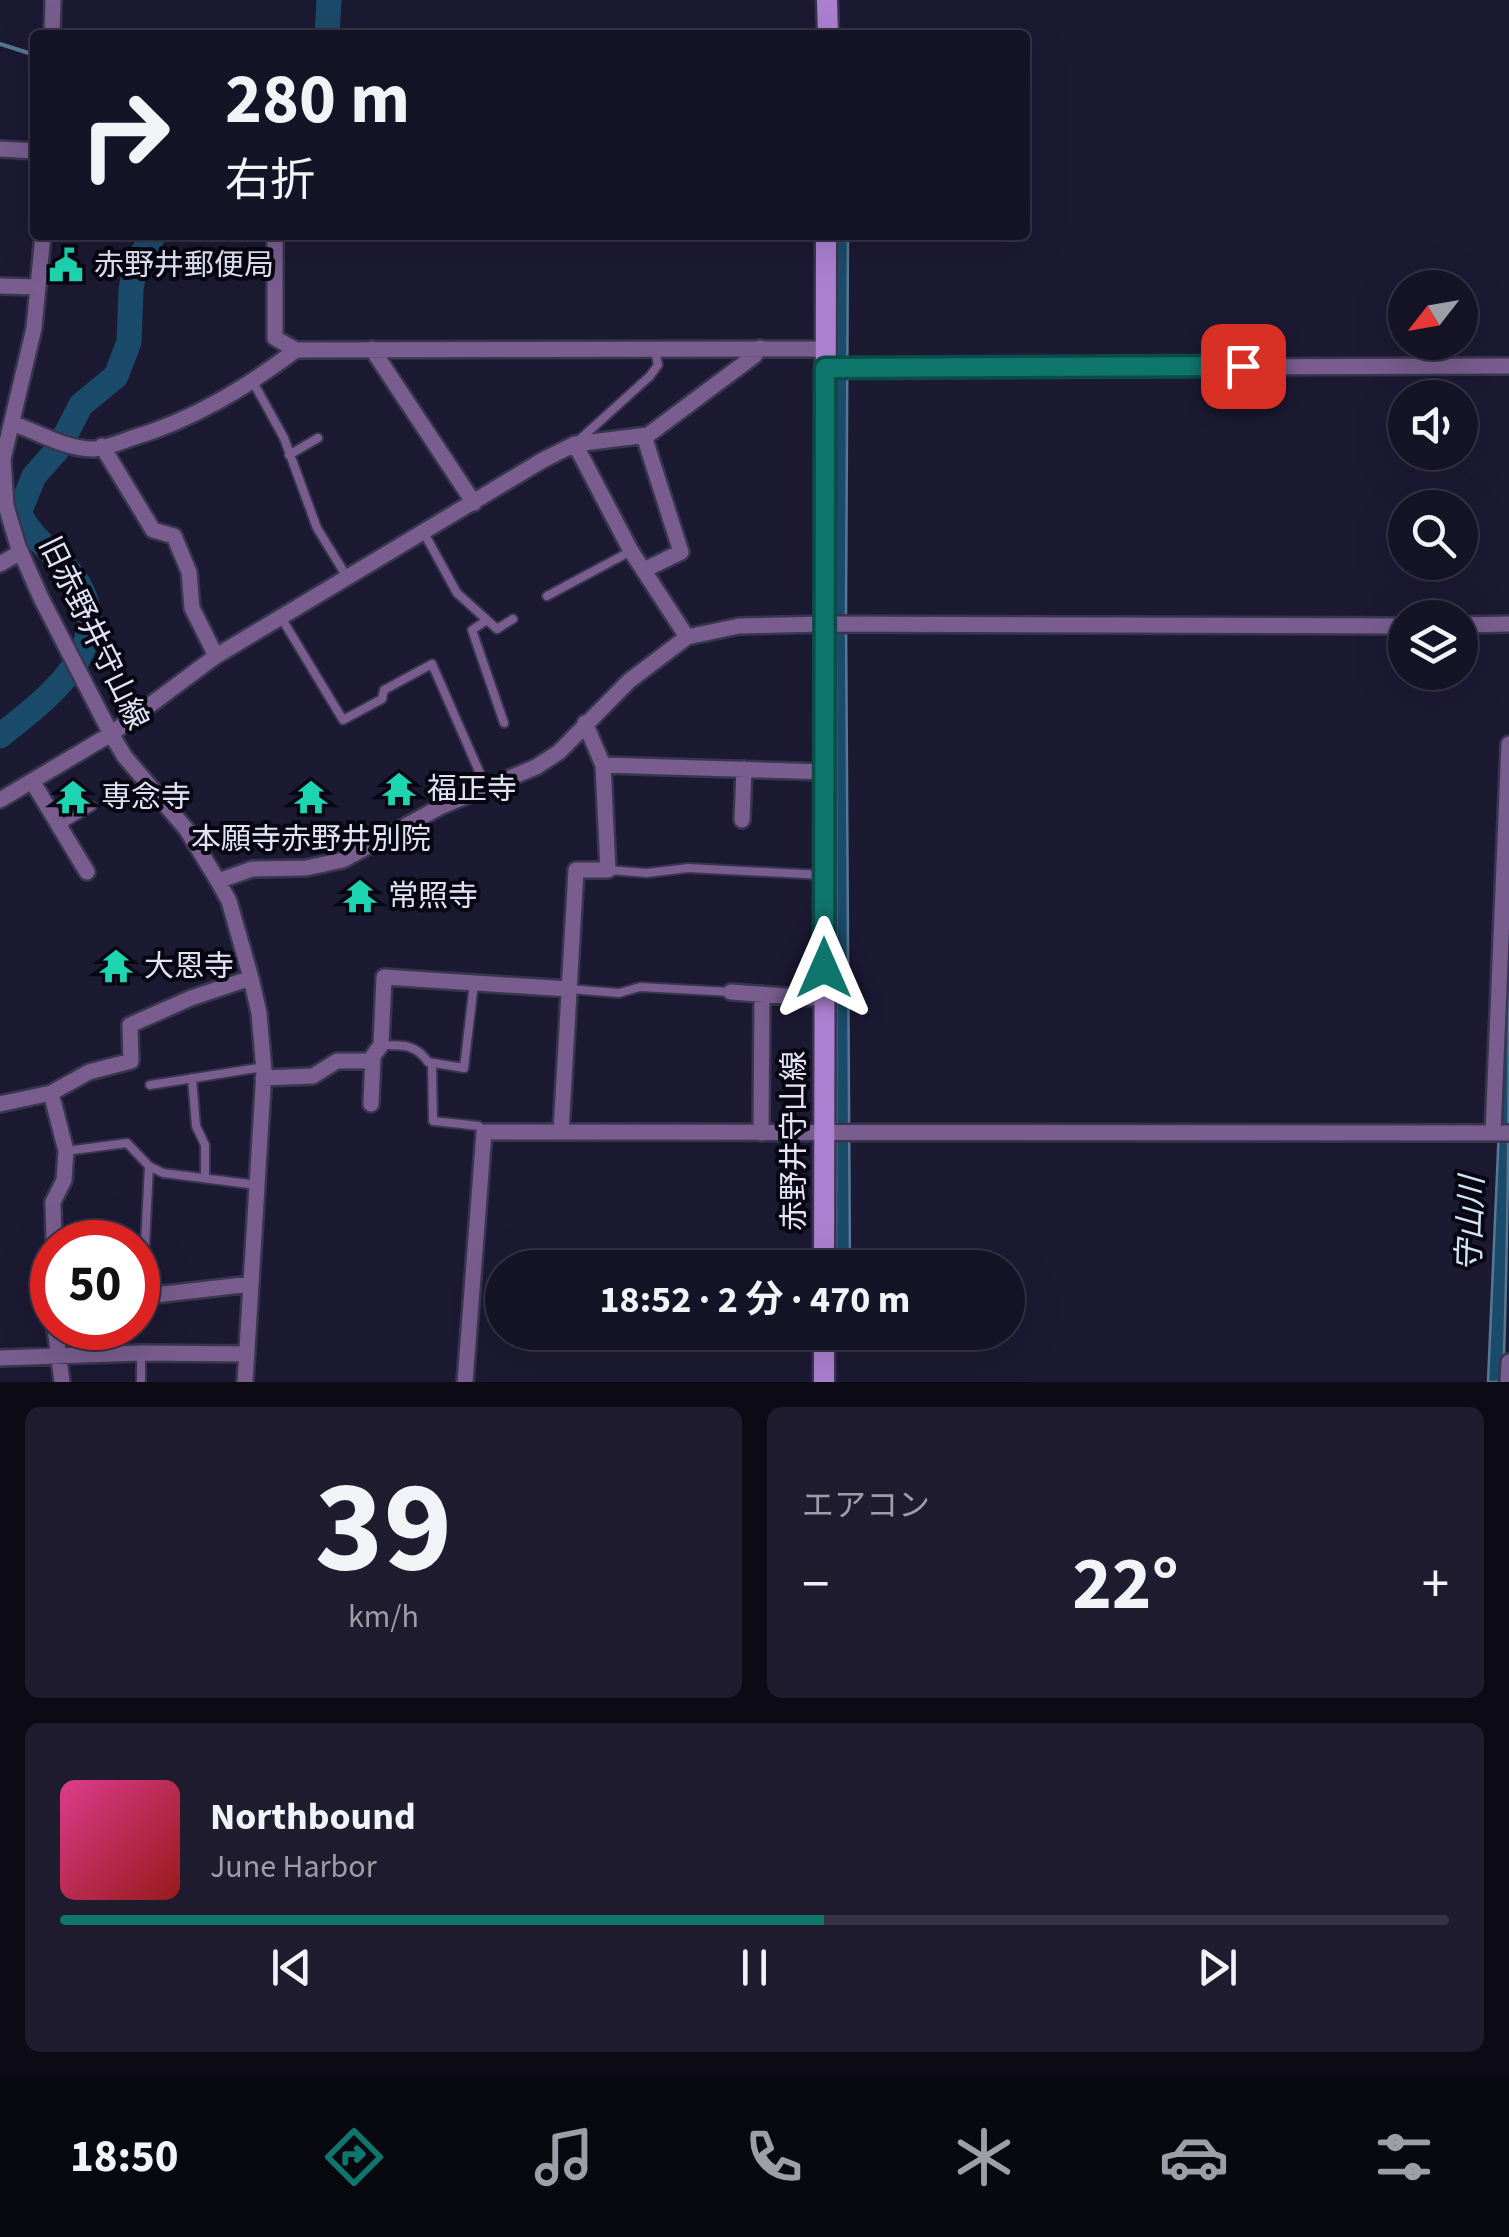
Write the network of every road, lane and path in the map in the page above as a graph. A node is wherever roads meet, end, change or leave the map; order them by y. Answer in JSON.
{"nodes":[{"id":1,"x":53,"y":0,"type":"edge"},
{"id":2,"x":828,"y":0,"type":"edge"},
{"id":3,"x":52,"y":30,"type":"edge"},
{"id":4,"x":828,"y":30,"type":"edge"},
{"id":5,"x":0,"y":149,"type":"edge"},
{"id":6,"x":30,"y":152,"type":"edge"},
{"id":7,"x":43,"y":240,"type":"edge"},
{"id":8,"x":275,"y":240,"type":"edge"},
{"id":9,"x":826,"y":240,"type":"edge"},
{"id":10,"x":0,"y":286,"type":"edge"},
{"id":11,"x":38,"y":287,"type":"junction"},
{"id":12,"x":655,"y":348,"type":"junction"},
{"id":13,"x":760,"y":348,"type":"junction"},
{"id":14,"x":296,"y":350,"type":"junction"},
{"id":15,"x":372,"y":350,"type":"junction"},
{"id":16,"x":825,"y":359,"type":"junction"},
{"id":17,"x":1509,"y":366,"type":"edge"},
{"id":18,"x":253,"y":382,"type":"junction"},
{"id":19,"x":12,"y":423,"type":"junction"},
{"id":20,"x":644,"y":436,"type":"junction"},
{"id":21,"x":318,"y":438,"type":"dead end"},
{"id":22,"x":575,"y":444,"type":"junction"},
{"id":23,"x":102,"y":446,"type":"junction"},
{"id":24,"x":289,"y":455,"type":"junction"},
{"id":25,"x":2,"y":460,"type":"edge"},
{"id":26,"x":474,"y":502,"type":"junction"},
{"id":27,"x":424,"y":533,"type":"junction"},
{"id":28,"x":631,"y":551,"type":"junction"},
{"id":29,"x":21,"y":552,"type":"junction"},
{"id":30,"x":0,"y":564,"type":"edge"},
{"id":31,"x":644,"y":570,"type":"junction"},
{"id":32,"x":347,"y":578,"type":"junction"},
{"id":33,"x":547,"y":596,"type":"dead end"},
{"id":34,"x":282,"y":619,"type":"junction"},
{"id":35,"x":513,"y":619,"type":"dead end"},
{"id":36,"x":487,"y":620,"type":"junction"},
{"id":37,"x":824,"y":624,"type":"junction"},
{"id":38,"x":1509,"y":624,"type":"edge"},
{"id":39,"x":1478,"y":625,"type":"edge"},
{"id":40,"x":1388,"y":626,"type":"edge"},
{"id":41,"x":687,"y":636,"type":"junction"},
{"id":42,"x":216,"y":656,"type":"junction"},
{"id":43,"x":585,"y":722,"type":"junction"},
{"id":44,"x":504,"y":723,"type":"dead end"},
{"id":45,"x":110,"y":734,"type":"junction"},
{"id":46,"x":1509,"y":744,"type":"edge"},
{"id":47,"x":603,"y":765,"type":"junction"},
{"id":48,"x":744,"y":769,"type":"junction"},
{"id":49,"x":826,"y":772,"type":"junction"},
{"id":50,"x":32,"y":781,"type":"junction"},
{"id":51,"x":486,"y":787,"type":"junction"},
{"id":52,"x":0,"y":800,"type":"edge"},
{"id":53,"x":92,"y":806,"type":"dead end"},
{"id":54,"x":742,"y":820,"type":"dead end"},
{"id":55,"x":59,"y":826,"type":"junction"},
{"id":56,"x":608,"y":870,"type":"junction"},
{"id":57,"x":87,"y":872,"type":"dead end"},
{"id":58,"x":825,"y":875,"type":"junction"},
{"id":59,"x":218,"y":881,"type":"junction"},
{"id":60,"x":251,"y":978,"type":"junction"},
{"id":61,"x":474,"y":983,"type":"junction"},
{"id":62,"x":569,"y":989,"type":"junction"},
{"id":63,"x":731,"y":992,"type":"joint"},
{"id":64,"x":762,"y":994,"type":"junction"},
{"id":65,"x":824,"y":999,"type":"junction"},
{"id":66,"x":381,"y":1045,"type":"junction"},
{"id":67,"x":373,"y":1060,"type":"junction"},
{"id":68,"x":432,"y":1063,"type":"junction"},
{"id":69,"x":263,"y":1072,"type":"junction"},
{"id":70,"x":192,"y":1078,"type":"junction"},
{"id":71,"x":150,"y":1085,"type":"dead end"},
{"id":72,"x":51,"y":1093,"type":"junction"},
{"id":73,"x":0,"y":1104,"type":"edge"},
{"id":74,"x":371,"y":1104,"type":"dead end"},
{"id":75,"x":484,"y":1132,"type":"junction"},
{"id":76,"x":561,"y":1132,"type":"junction"},
{"id":77,"x":762,"y":1132,"type":"junction"},
{"id":78,"x":824,"y":1133,"type":"junction"},
{"id":79,"x":1501,"y":1134,"type":"edge"},
{"id":80,"x":66,"y":1150,"type":"junction"},
{"id":81,"x":149,"y":1166,"type":"junction"},
{"id":82,"x":205,"y":1178,"type":"junction"},
{"id":83,"x":257,"y":1185,"type":"junction"},
{"id":84,"x":53,"y":1220,"type":"edge"},
{"id":85,"x":146,"y":1220,"type":"edge"},
{"id":86,"x":824,"y":1250,"type":"edge"},
{"id":87,"x":251,"y":1284,"type":"junction"},
{"id":88,"x":160,"y":1294,"type":"edge"},
{"id":89,"x":56,"y":1350,"type":"edge"},
{"id":90,"x":824,"y":1350,"type":"edge"},
{"id":91,"x":142,"y":1353,"type":"junction"},
{"id":92,"x":56,"y":1354,"type":"junction"},
{"id":93,"x":246,"y":1354,"type":"junction"},
{"id":94,"x":0,"y":1358,"type":"edge"},
{"id":95,"x":1509,"y":1362,"type":"edge"},
{"id":96,"x":62,"y":1382,"type":"edge"},
{"id":97,"x":141,"y":1382,"type":"edge"},
{"id":98,"x":245,"y":1382,"type":"edge"},
{"id":99,"x":465,"y":1382,"type":"edge"},
{"id":100,"x":824,"y":1382,"type":"edge"},
{"id":101,"x":1508,"y":1382,"type":"edge"}],
"edges":[{"from":1,"to":3,"type":"street"},
{"from":2,"to":4,"type":"main road"},
{"from":5,"to":6,"type":"street"},
{"from":7,"to":11,"type":"street","name":"旧赤野井守山線"},
{"from":8,"to":14,"type":"street"},
{"from":9,"to":16,"type":"main road","name":"赤野井守山線"},
{"from":10,"to":11,"type":"street"},
{"from":11,"to":19,"type":"street","name":"旧赤野井守山線"},
{"from":12,"to":13,"type":"street"},
{"from":12,"to":15,"type":"street"},
{"from":12,"to":22,"type":"lane"},
{"from":13,"to":16,"type":"street"},
{"from":13,"to":20,"type":"street"},
{"from":14,"to":15,"type":"street"},
{"from":14,"to":18,"type":"street"},
{"from":15,"to":26,"type":"street"},
{"from":16,"to":17,"type":"street"},
{"from":16,"to":37,"type":"main road","name":"赤野井守山線"},
{"from":18,"to":23,"type":"street"},
{"from":18,"to":24,"type":"lane"},
{"from":19,"to":23,"type":"street"},
{"from":19,"to":25,"type":"street","name":"旧赤野井守山線"},
{"from":20,"to":22,"type":"street"},
{"from":20,"to":31,"type":"street"},
{"from":21,"to":24,"type":"lane"},
{"from":22,"to":26,"type":"street"},
{"from":22,"to":28,"type":"street"},
{"from":23,"to":42,"type":"street"},
{"from":24,"to":32,"type":"lane"},
{"from":25,"to":29,"type":"street","name":"旧赤野井守山線"},
{"from":26,"to":27,"type":"street"},
{"from":27,"to":32,"type":"street"},
{"from":27,"to":36,"type":"lane"},
{"from":28,"to":31,"type":"street"},
{"from":28,"to":33,"type":"lane"},
{"from":29,"to":30,"type":"street"},
{"from":29,"to":45,"type":"street","name":"旧赤野井守山線"},
{"from":31,"to":41,"type":"street"},
{"from":32,"to":34,"type":"street"},
{"from":34,"to":42,"type":"street"},
{"from":34,"to":51,"type":"lane"},
{"from":35,"to":36,"type":"lane"},
{"from":36,"to":44,"type":"lane"},
{"from":37,"to":40,"type":"street"},
{"from":37,"to":41,"type":"street"},
{"from":37,"to":49,"type":"main road","name":"赤野井守山線"},
{"from":38,"to":39,"type":"street"},
{"from":41,"to":43,"type":"street"},
{"from":42,"to":45,"type":"street"},
{"from":43,"to":47,"type":"street"},
{"from":43,"to":51,"type":"street"},
{"from":45,"to":50,"type":"street"},
{"from":45,"to":59,"type":"street","name":"旧赤野井守山線"},
{"from":46,"to":79,"type":"street"},
{"from":47,"to":48,"type":"street"},
{"from":47,"to":56,"type":"street"},
{"from":48,"to":49,"type":"street"},
{"from":48,"to":54,"type":"street"},
{"from":49,"to":58,"type":"main road","name":"赤野井守山線"},
{"from":50,"to":52,"type":"street"},
{"from":50,"to":55,"type":"street"},
{"from":51,"to":59,"type":"street"},
{"from":53,"to":55,"type":"lane"},
{"from":55,"to":57,"type":"street"},
{"from":56,"to":58,"type":"lane"},
{"from":56,"to":62,"type":"street"},
{"from":58,"to":65,"type":"main road","name":"赤野井守山線"},
{"from":59,"to":60,"type":"street","name":"旧赤野井守山線"},
{"from":60,"to":69,"type":"street","name":"旧赤野井守山線"},
{"from":60,"to":72,"type":"street"},
{"from":61,"to":62,"type":"street"},
{"from":61,"to":66,"type":"street"},
{"from":61,"to":68,"type":"lane"},
{"from":62,"to":63,"type":"lane"},
{"from":62,"to":76,"type":"street"},
{"from":63,"to":64,"type":"street"},
{"from":64,"to":65,"type":"street"},
{"from":64,"to":77,"type":"street"},
{"from":65,"to":78,"type":"main road","name":"赤野井守山線"},
{"from":66,"to":67,"type":"street"},
{"from":66,"to":68,"type":"lane"},
{"from":67,"to":69,"type":"street"},
{"from":67,"to":74,"type":"street"},
{"from":68,"to":75,"type":"lane"},
{"from":69,"to":70,"type":"lane"},
{"from":69,"to":83,"type":"street","name":"旧赤野井守山線"},
{"from":70,"to":71,"type":"lane"},
{"from":70,"to":82,"type":"lane"},
{"from":72,"to":73,"type":"street"},
{"from":72,"to":80,"type":"street"},
{"from":75,"to":76,"type":"street"},
{"from":75,"to":99,"type":"street"},
{"from":76,"to":77,"type":"street"},
{"from":77,"to":78,"type":"street"},
{"from":78,"to":79,"type":"street"},
{"from":78,"to":86,"type":"main road","name":"赤野井守山線"},
{"from":80,"to":81,"type":"lane"},
{"from":80,"to":84,"type":"street"},
{"from":81,"to":82,"type":"lane"},
{"from":81,"to":85,"type":"lane"},
{"from":82,"to":83,"type":"lane"},
{"from":83,"to":87,"type":"street","name":"旧赤野井守山線"},
{"from":87,"to":88,"type":"street"},
{"from":87,"to":93,"type":"street","name":"旧赤野井守山線"},
{"from":89,"to":92,"type":"street"},
{"from":90,"to":100,"type":"main road"},
{"from":91,"to":92,"type":"street"},
{"from":91,"to":93,"type":"street"},
{"from":91,"to":97,"type":"lane"},
{"from":92,"to":94,"type":"street"},
{"from":92,"to":96,"type":"street"},
{"from":93,"to":98,"type":"street","name":"旧赤野井守山線"},
{"from":95,"to":101,"type":"street"}]}
